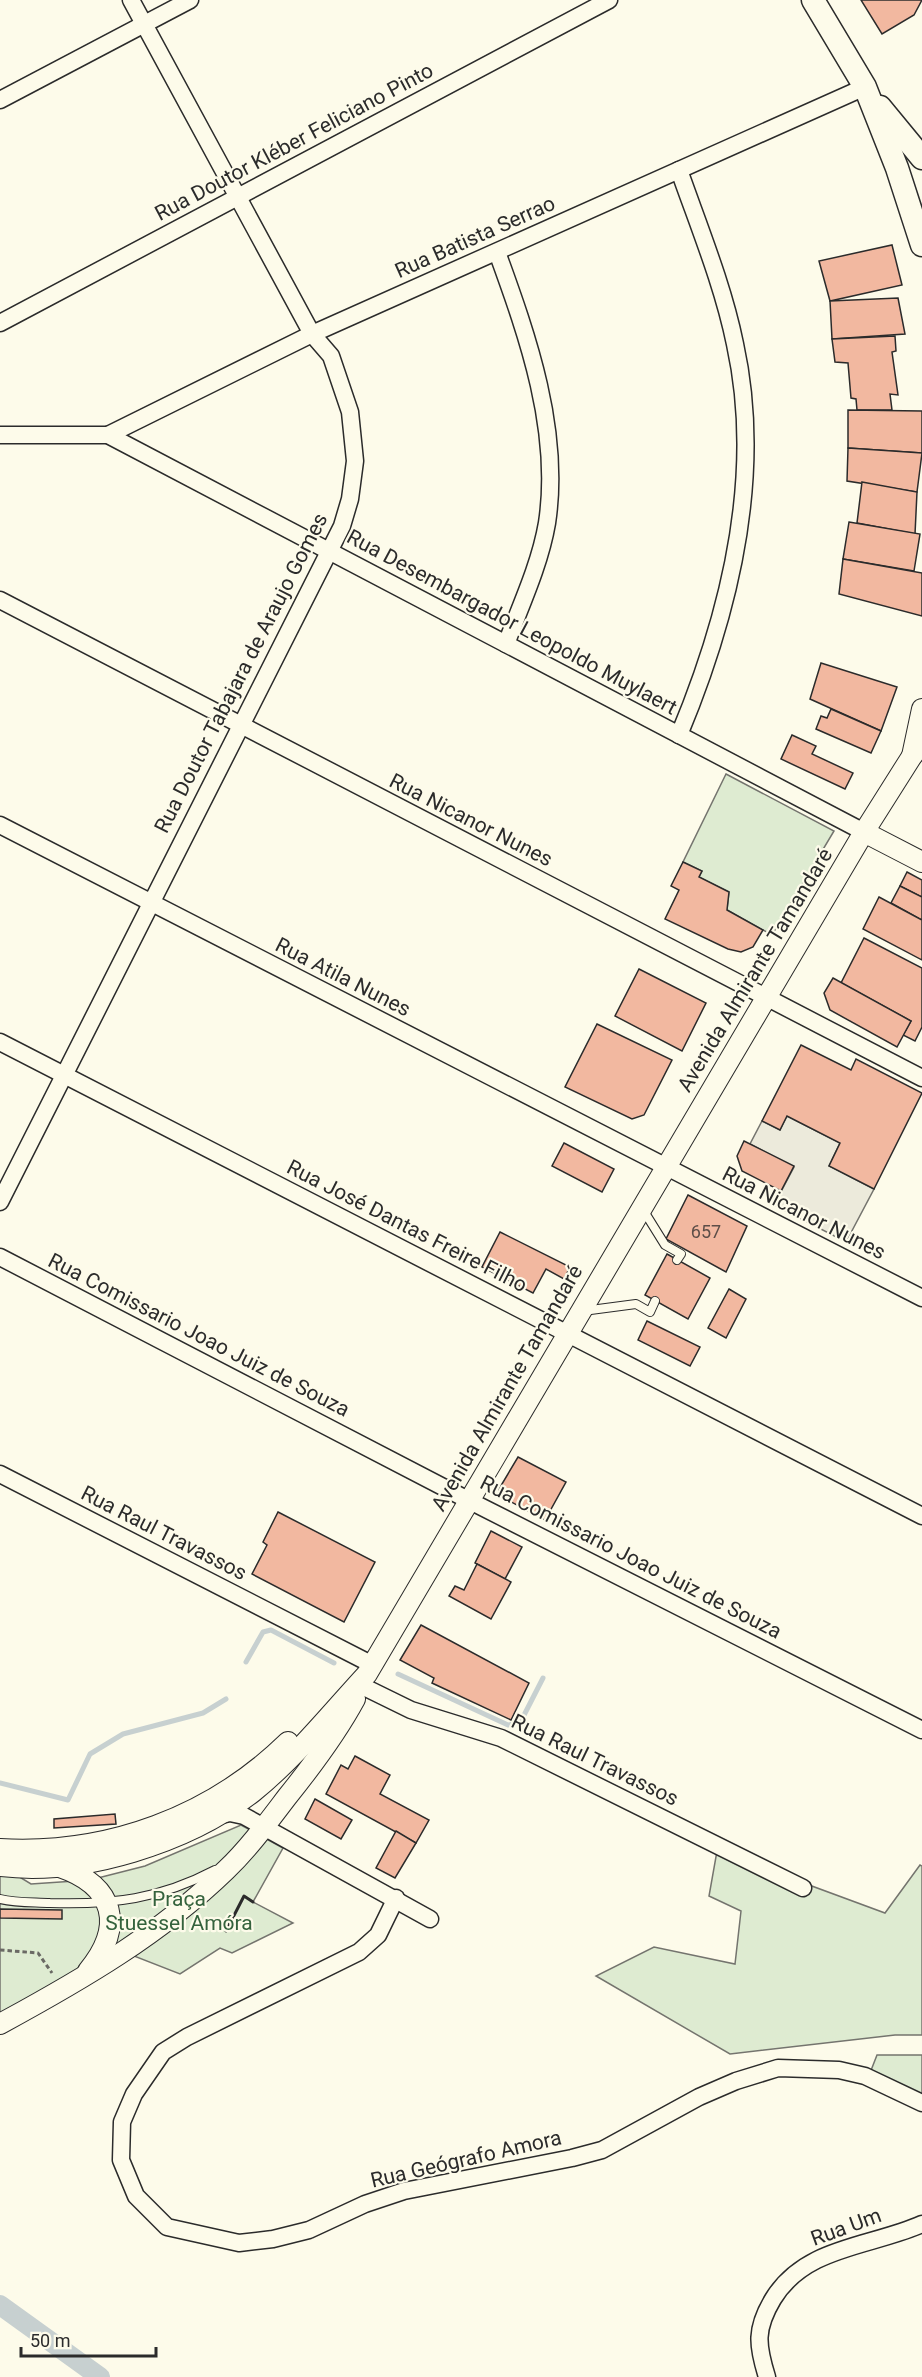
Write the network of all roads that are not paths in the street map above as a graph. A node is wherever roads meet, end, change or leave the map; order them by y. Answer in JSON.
{"nodes":[{"id":1,"x":131,"y":0,"type":"edge"},
{"id":2,"x":190,"y":0,"type":"edge"},
{"id":3,"x":609,"y":0,"type":"edge"},
{"id":4,"x":813,"y":0,"type":"edge"},
{"id":5,"x":144,"y":24,"type":"junction"},
{"id":6,"x":864,"y":87,"type":"junction"},
{"id":7,"x":0,"y":100,"type":"edge"},
{"id":8,"x":922,"y":158,"type":"edge"},
{"id":9,"x":679,"y":170,"type":"junction"},
{"id":10,"x":238,"y":198,"type":"junction"},
{"id":11,"x":922,"y":245,"type":"edge"},
{"id":12,"x":496,"y":252,"type":"junction"},
{"id":13,"x":0,"y":323,"type":"edge"},
{"id":14,"x":312,"y":334,"type":"junction"},
{"id":15,"x":0,"y":435,"type":"edge"},
{"id":16,"x":108,"y":435,"type":"junction"},
{"id":17,"x":329,"y":551,"type":"junction"},
{"id":18,"x":0,"y":600,"type":"edge"},
{"id":19,"x":506,"y":644,"type":"junction"},
{"id":20,"x":922,"y":710,"type":"edge"},
{"id":21,"x":241,"y":725,"type":"junction"},
{"id":22,"x":679,"y":735,"type":"junction"},
{"id":23,"x":917,"y":750,"type":"edge"},
{"id":24,"x":0,"y":825,"type":"edge"},
{"id":25,"x":864,"y":832,"type":"junction"},
{"id":26,"x":922,"y":862,"type":"edge"},
{"id":27,"x":151,"y":903,"type":"junction"},
{"id":28,"x":766,"y":999,"type":"junction"},
{"id":29,"x":0,"y":1042,"type":"edge"},
{"id":30,"x":64,"y":1075,"type":"junction"},
{"id":31,"x":922,"y":1078,"type":"edge"},
{"id":32,"x":665,"y":1168,"type":"junction"},
{"id":33,"x":0,"y":1202,"type":"edge"},
{"id":34,"x":642,"y":1208,"type":"junction"},
{"id":35,"x":0,"y":1257,"type":"edge"},
{"id":36,"x":677,"y":1260,"type":"dead end"},
{"id":37,"x":922,"y":1298,"type":"edge"},
{"id":38,"x":655,"y":1301,"type":"dead end"},
{"id":39,"x":580,"y":1311,"type":"junction"},
{"id":40,"x":567,"y":1334,"type":"junction"},
{"id":41,"x":0,"y":1474,"type":"edge"},
{"id":42,"x":470,"y":1501,"type":"junction"},
{"id":43,"x":922,"y":1516,"type":"edge"},
{"id":44,"x":367,"y":1675,"type":"junction"},
{"id":45,"x":922,"y":1730,"type":"edge"},
{"id":46,"x":216,"y":1816,"type":"junction"},
{"id":47,"x":264,"y":1826,"type":"junction"},
{"id":48,"x":0,"y":1849,"type":"edge"},
{"id":49,"x":237,"y":1859,"type":"junction"},
{"id":50,"x":0,"y":1866,"type":"edge"},
{"id":51,"x":59,"y":1867,"type":"junction"},
{"id":52,"x":803,"y":1888,"type":"dead end"},
{"id":53,"x":396,"y":1898,"type":"junction"},
{"id":54,"x":0,"y":1899,"type":"edge"},
{"id":55,"x":107,"y":1904,"type":"junction"},
{"id":56,"x":430,"y":1919,"type":"dead end"},
{"id":57,"x":82,"y":1977,"type":"junction"},
{"id":58,"x":0,"y":2024,"type":"edge"},
{"id":59,"x":922,"y":2103,"type":"edge"},
{"id":60,"x":922,"y":2224,"type":"edge"},
{"id":61,"x":767,"y":2377,"type":"edge"}],
"edges":[{"from":1,"to":5,"type":"street","name":"Rua Doutor Tabajara de Araujo Gomes"},
{"from":2,"to":5,"type":"street"},
{"from":3,"to":10,"type":"street","name":"Rua Doutor Kléber Feliciano Pinto"},
{"from":4,"to":6,"type":"main road"},
{"from":5,"to":7,"type":"street"},
{"from":5,"to":10,"type":"street","name":"Rua Doutor Tabajara de Araujo Gomes"},
{"from":6,"to":8,"type":"main road"},
{"from":6,"to":9,"type":"street","name":"Rua Batista Serrao"},
{"from":6,"to":11,"type":"main road"},
{"from":9,"to":12,"type":"street","name":"Rua Batista Serrao"},
{"from":9,"to":22,"type":"street"},
{"from":10,"to":13,"type":"street","name":"Rua Doutor Kléber Feliciano Pinto"},
{"from":10,"to":14,"type":"street","name":"Rua Doutor Tabajara de Araujo Gomes"},
{"from":12,"to":14,"type":"street","name":"Rua Batista Serrao"},
{"from":12,"to":19,"type":"street"},
{"from":14,"to":16,"type":"street","name":"Rua Batista Serrao"},
{"from":14,"to":17,"type":"street","name":"Rua Doutor Tabajara de Araujo Gomes"},
{"from":15,"to":16,"type":"street","name":"Rua Desembargador Leopoldo Muylaert"},
{"from":16,"to":17,"type":"street","name":"Rua Desembargador Leopoldo Muylaert"},
{"from":17,"to":19,"type":"street","name":"Rua Desembargador Leopoldo Muylaert"},
{"from":17,"to":21,"type":"street","name":"Rua Doutor Tabajara de Araujo Gomes"},
{"from":18,"to":21,"type":"street","name":"Rua Nicanor Nunes"},
{"from":19,"to":22,"type":"street","name":"Rua Desembargador Leopoldo Muylaert"},
{"from":20,"to":23,"type":"street","name":"Avenida Almirante Tamandaré"},
{"from":21,"to":27,"type":"street","name":"Rua Doutor Tabajara de Araujo Gomes"},
{"from":21,"to":28,"type":"street","name":"Rua Nicanor Nunes"},
{"from":22,"to":25,"type":"street","name":"Rua Desembargador Leopoldo Muylaert"},
{"from":23,"to":25,"type":"street","name":"Avenida Almirante Tamandaré"},
{"from":24,"to":27,"type":"street","name":"Rua Atila Nunes"},
{"from":25,"to":26,"type":"street"},
{"from":25,"to":28,"type":"street","name":"Avenida Almirante Tamandaré"},
{"from":27,"to":30,"type":"street","name":"Rua Doutor Tabajara de Araujo Gomes"},
{"from":27,"to":32,"type":"street","name":"Rua Atila Nunes"},
{"from":28,"to":31,"type":"street","name":"Rua Nicanor Nunes"},
{"from":28,"to":32,"type":"street","name":"Avenida Almirante Tamandaré"},
{"from":29,"to":30,"type":"street","name":"Rua José Dantas Freire Filho"},
{"from":30,"to":33,"type":"street","name":"Rua Doutor Tabajara de Araujo Gomes"},
{"from":30,"to":40,"type":"street","name":"Rua José Dantas Freire Filho"},
{"from":32,"to":34,"type":"street","name":"Avenida Almirante Tamandaré"},
{"from":32,"to":37,"type":"street","name":"Rua Nicanor Nunes"},
{"from":34,"to":36,"type":"lane"},
{"from":34,"to":39,"type":"street","name":"Avenida Almirante Tamandaré"},
{"from":35,"to":42,"type":"street","name":"Rua Comissario Joao Juiz de Souza"},
{"from":38,"to":39,"type":"lane"},
{"from":39,"to":40,"type":"street","name":"Avenida Almirante Tamandaré"},
{"from":40,"to":42,"type":"street","name":"Avenida Almirante Tamandaré"},
{"from":40,"to":43,"type":"street","name":"Rua José Dantas Freire Filho"},
{"from":41,"to":44,"type":"street","name":"Rua Raul Travassos"},
{"from":42,"to":44,"type":"street","name":"Avenida Almirante Tamandaré"},
{"from":42,"to":45,"type":"street","name":"Rua Comissario Joao Juiz de Souza"},
{"from":44,"to":46,"type":"street","name":"Avenida Almirante Tamandaré"},
{"from":44,"to":47,"type":"street"},
{"from":44,"to":48,"type":"street"},
{"from":44,"to":52,"type":"street","name":"Rua Raul Travassos"},
{"from":46,"to":47,"type":"street"},
{"from":46,"to":51,"type":"street","name":"Avenida Almirante Tamandaré"},
{"from":47,"to":49,"type":"street"},
{"from":47,"to":53,"type":"street"},
{"from":49,"to":55,"type":"lane"},
{"from":49,"to":57,"type":"street"},
{"from":50,"to":51,"type":"street","name":"Avenida Almirante Tamandaré"},
{"from":51,"to":55,"type":"street"},
{"from":53,"to":56,"type":"street"},
{"from":53,"to":59,"type":"street","name":"Rua Geógrafo Amora"},
{"from":54,"to":55,"type":"lane"},
{"from":55,"to":57,"type":"street"},
{"from":57,"to":58,"type":"street"},
{"from":60,"to":61,"type":"street","name":"Rua Um"}]}
